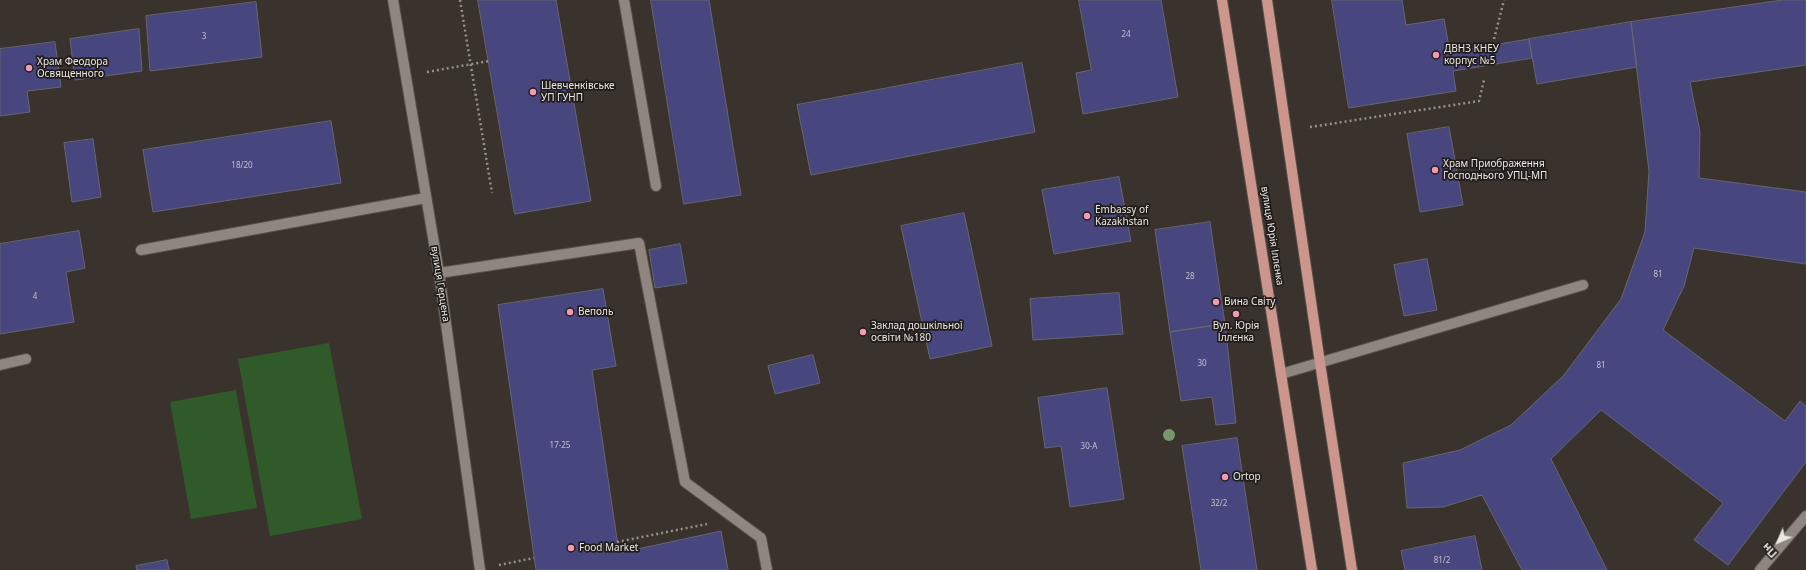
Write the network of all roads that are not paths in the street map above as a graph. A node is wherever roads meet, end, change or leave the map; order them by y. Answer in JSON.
{"nodes":[{"id":1,"x":393,"y":0,"type":"edge"},
{"id":2,"x":624,"y":0,"type":"edge"},
{"id":3,"x":1222,"y":0,"type":"edge"},
{"id":4,"x":1267,"y":0,"type":"edge"},
{"id":5,"x":656,"y":186,"type":"dead end"},
{"id":6,"x":426,"y":198,"type":"junction"},
{"id":7,"x":141,"y":250,"type":"dead end"},
{"id":8,"x":439,"y":273,"type":"junction"},
{"id":9,"x":1583,"y":285,"type":"dead end"},
{"id":10,"x":26,"y":359,"type":"dead end"},
{"id":11,"x":1320,"y":363,"type":"junction"},
{"id":12,"x":0,"y":364,"type":"edge"},
{"id":13,"x":1281,"y":374,"type":"junction"},
{"id":14,"x":1806,"y":516,"type":"edge"},
{"id":15,"x":480,"y":570,"type":"edge"},
{"id":16,"x":768,"y":570,"type":"edge"},
{"id":17,"x":1312,"y":570,"type":"edge"},
{"id":18,"x":1352,"y":570,"type":"edge"},
{"id":19,"x":1760,"y":570,"type":"edge"}],
"edges":[{"from":1,"to":6,"type":"street","name":"вулиця Герцена"},
{"from":2,"to":5,"type":"street"},
{"from":3,"to":13,"type":"main road","name":"вулиця Юрія Іллєнка"},
{"from":4,"to":11,"type":"main road"},
{"from":6,"to":7,"type":"street"},
{"from":6,"to":8,"type":"street","name":"вулиця Герцена"},
{"from":8,"to":15,"type":"street","name":"вулиця Герцена"},
{"from":8,"to":16,"type":"street"},
{"from":9,"to":11,"type":"street"},
{"from":10,"to":12,"type":"street"},
{"from":11,"to":13,"type":"street"},
{"from":11,"to":18,"type":"main road"},
{"from":13,"to":17,"type":"main road","name":"вулиця Юрія Іллєнка"},
{"from":14,"to":19,"type":"street"}]}
